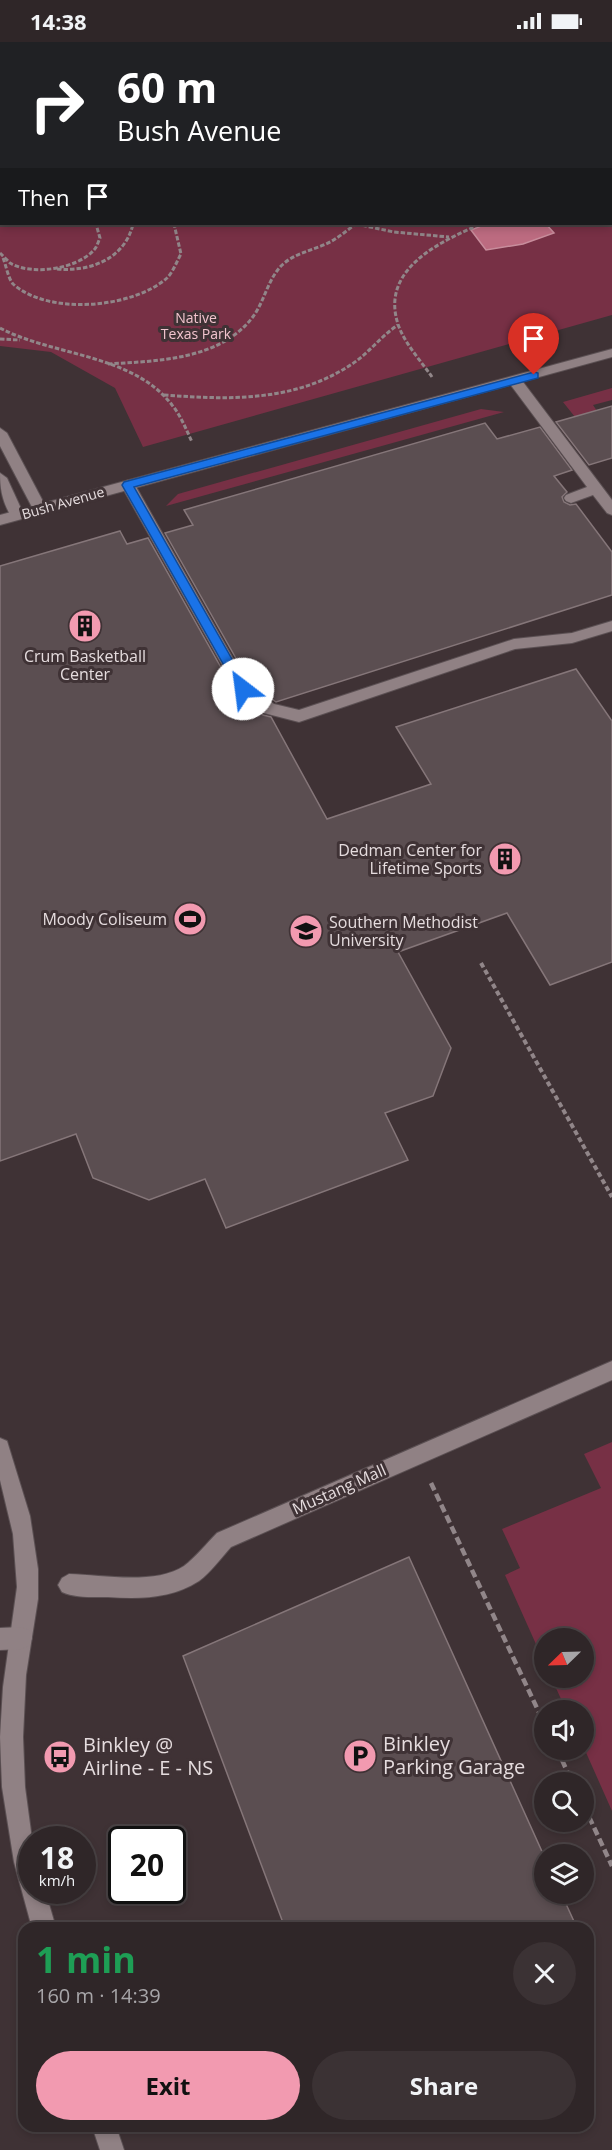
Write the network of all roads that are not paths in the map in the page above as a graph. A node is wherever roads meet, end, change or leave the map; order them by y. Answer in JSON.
{"nodes":[{"id":1,"x":612,"y":353,"type":"edge"},
{"id":2,"x":515,"y":381,"type":"junction"},
{"id":3,"x":0,"y":434,"type":"edge"},
{"id":4,"x":0,"y":478,"type":"edge"},
{"id":5,"x":128,"y":485,"type":"junction"},
{"id":6,"x":596,"y":489,"type":"junction"},
{"id":7,"x":571,"y":498,"type":"dead end"},
{"id":8,"x":40,"y":509,"type":"junction"},
{"id":9,"x":612,"y":510,"type":"edge"},
{"id":10,"x":17,"y":516,"type":"junction"},
{"id":11,"x":0,"y":520,"type":"edge"},
{"id":12,"x":612,"y":626,"type":"edge"},
{"id":13,"x":612,"y":1370,"type":"edge"},
{"id":14,"x":0,"y":1448,"type":"edge"},
{"id":15,"x":69,"y":1586,"type":"dead end"},
{"id":16,"x":10,"y":1639,"type":"edge"},
{"id":17,"x":19,"y":1826,"type":"edge"},
{"id":18,"x":37,"y":1904,"type":"edge"},
{"id":19,"x":42,"y":1922,"type":"edge"},
{"id":20,"x":106,"y":2132,"type":"edge"},
{"id":21,"x":112,"y":2150,"type":"edge"}],
"edges":[{"from":1,"to":2,"type":"street","name":"Bush Avenue"},
{"from":2,"to":5,"type":"street","name":"Bush Avenue"},
{"from":2,"to":6,"type":"street"},
{"from":3,"to":8,"type":"street"},
{"from":4,"to":10,"type":"street"},
{"from":5,"to":8,"type":"street","name":"Bush Avenue"},
{"from":5,"to":12,"type":"street"},
{"from":6,"to":7,"type":"street"},
{"from":6,"to":9,"type":"street"},
{"from":8,"to":10,"type":"street","name":"Bush Avenue"},
{"from":10,"to":11,"type":"street","name":"Bush Avenue"},
{"from":13,"to":15,"type":"street","name":"Mustang Mall"},
{"from":14,"to":16,"type":"street"},
{"from":16,"to":17,"type":"street"},
{"from":18,"to":19,"type":"street"},
{"from":20,"to":21,"type":"street"}]}
